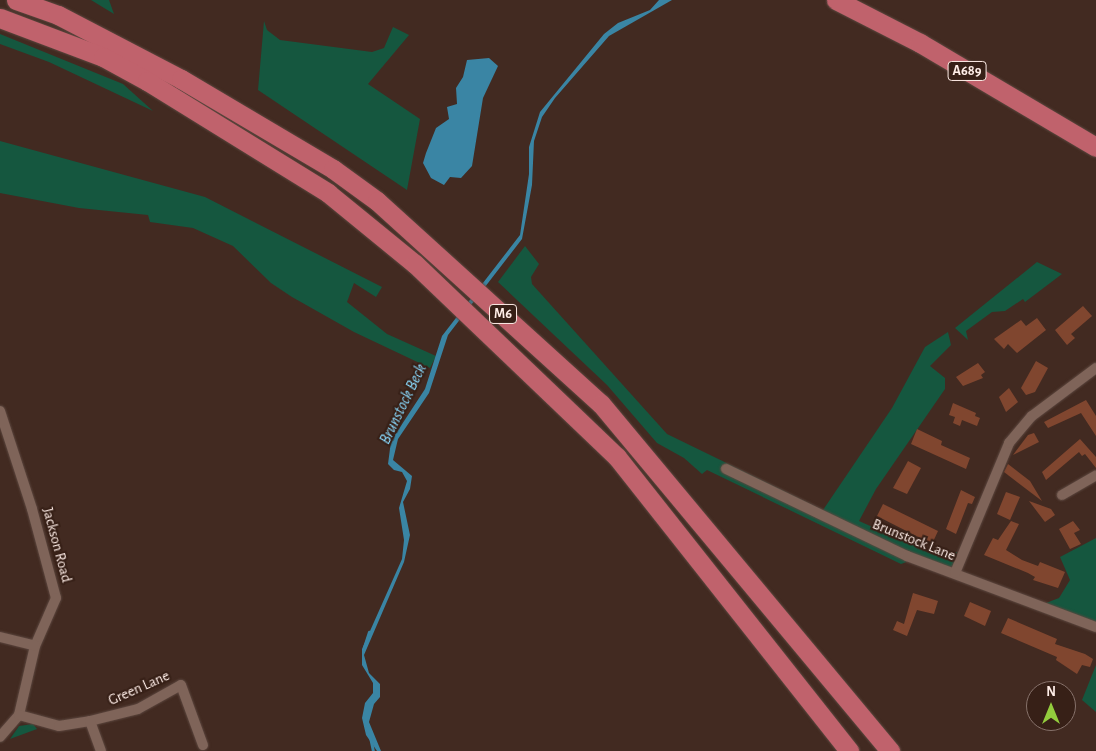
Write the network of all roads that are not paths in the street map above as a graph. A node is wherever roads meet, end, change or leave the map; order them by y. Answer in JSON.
{"nodes":[{"id":1,"x":16,"y":0,"type":"edge"},
{"id":2,"x":836,"y":0,"type":"edge"},
{"id":3,"x":0,"y":18,"type":"edge"},
{"id":4,"x":1096,"y":147,"type":"edge"},
{"id":5,"x":1096,"y":368,"type":"edge"},
{"id":6,"x":0,"y":411,"type":"edge"},
{"id":7,"x":4,"y":438,"type":"edge"},
{"id":8,"x":726,"y":469,"type":"dead end"},
{"id":9,"x":1096,"y":475,"type":"edge"},
{"id":10,"x":1062,"y":495,"type":"dead end"},
{"id":11,"x":955,"y":573,"type":"junction"},
{"id":12,"x":1096,"y":627,"type":"edge"},
{"id":13,"x":0,"y":637,"type":"edge"},
{"id":14,"x":35,"y":646,"type":"junction"},
{"id":15,"x":18,"y":715,"type":"junction"},
{"id":16,"x":90,"y":722,"type":"junction"},
{"id":17,"x":0,"y":737,"type":"edge"},
{"id":18,"x":203,"y":745,"type":"dead end"},
{"id":19,"x":101,"y":751,"type":"edge"},
{"id":20,"x":848,"y":751,"type":"edge"},
{"id":21,"x":890,"y":751,"type":"edge"}],
"edges":[{"from":1,"to":21,"type":"highway","number":"M6"},
{"from":2,"to":4,"type":"highway","number":"A689"},
{"from":3,"to":20,"type":"highway","number":"M6"},
{"from":5,"to":11,"type":"street"},
{"from":6,"to":7,"type":"street","name":"Jackson Road"},
{"from":7,"to":14,"type":"street","name":"Jackson Road"},
{"from":8,"to":11,"type":"street","name":"Brunstock Lane"},
{"from":9,"to":10,"type":"street"},
{"from":11,"to":12,"type":"street","name":"Brunstock Lane"},
{"from":13,"to":14,"type":"street"},
{"from":14,"to":15,"type":"street","name":"Jackson Road"},
{"from":15,"to":16,"type":"street","name":"Green Lane"},
{"from":15,"to":17,"type":"street","name":"Jackson Road"},
{"from":16,"to":18,"type":"street","name":"Green Lane"},
{"from":16,"to":19,"type":"street"}]}
